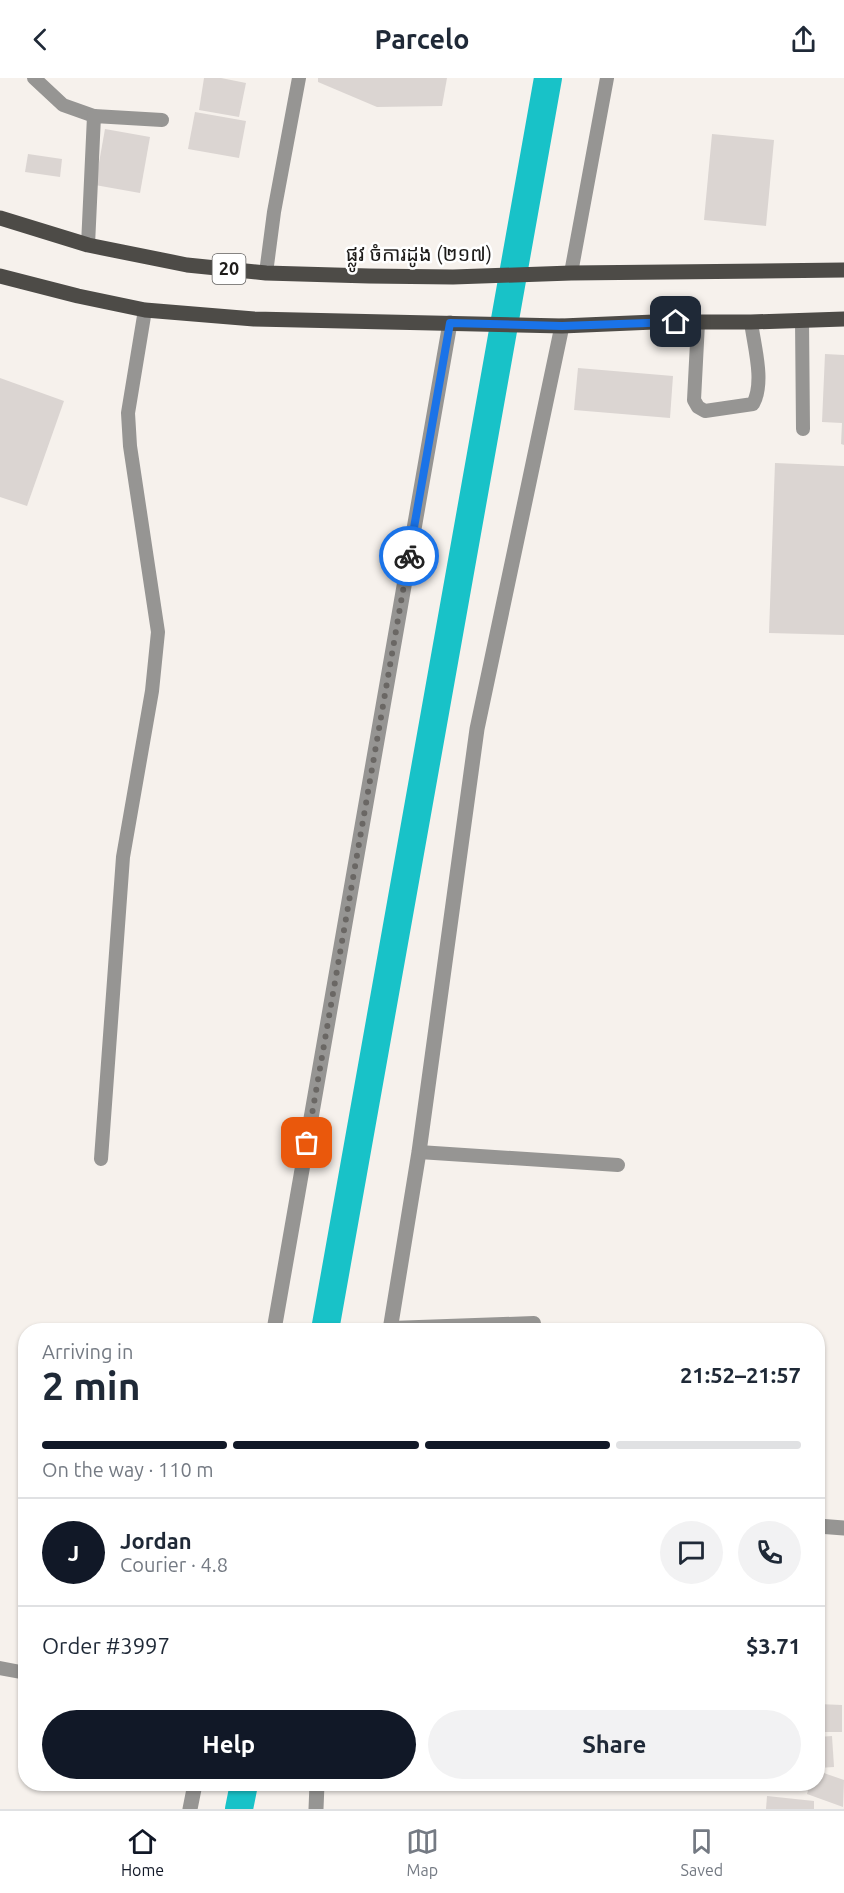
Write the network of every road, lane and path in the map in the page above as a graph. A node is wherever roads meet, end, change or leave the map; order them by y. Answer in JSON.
{"nodes":[{"id":1,"x":34,"y":78,"type":"edge"},
{"id":2,"x":299,"y":78,"type":"edge"},
{"id":3,"x":607,"y":78,"type":"edge"},
{"id":4,"x":94,"y":116,"type":"junction"},
{"id":5,"x":162,"y":120,"type":"dead end"},
{"id":6,"x":0,"y":218,"type":"edge"},
{"id":7,"x":88,"y":245,"type":"junction"},
{"id":8,"x":844,"y":270,"type":"edge"},
{"id":9,"x":266,"y":273,"type":"junction"},
{"id":10,"x":566,"y":274,"type":"junction"},
{"id":11,"x":0,"y":276,"type":"edge"},
{"id":12,"x":145,"y":310,"type":"junction"},
{"id":13,"x":844,"y":319,"type":"edge"},
{"id":14,"x":802,"y":320,"type":"junction"},
{"id":15,"x":698,"y":322,"type":"junction"},
{"id":16,"x":751,"y":322,"type":"junction"},
{"id":17,"x":455,"y":323,"type":"junction"},
{"id":18,"x":557,"y":326,"type":"junction"},
{"id":19,"x":803,"y":429,"type":"dead end"},
{"id":20,"x":419,"y":1152,"type":"junction"},
{"id":21,"x":101,"y":1159,"type":"dead end"},
{"id":22,"x":618,"y":1165,"type":"dead end"},
{"id":23,"x":275,"y":1323,"type":"edge"},
{"id":24,"x":391,"y":1323,"type":"edge"},
{"id":25,"x":825,"y":1527,"type":"edge"},
{"id":26,"x":844,"y":1528,"type":"edge"},
{"id":27,"x":0,"y":1668,"type":"edge"},
{"id":28,"x":18,"y":1671,"type":"edge"},
{"id":29,"x":194,"y":1791,"type":"edge"},
{"id":30,"x":317,"y":1791,"type":"edge"},
{"id":31,"x":190,"y":1809,"type":"edge"},
{"id":32,"x":316,"y":1809,"type":"edge"}],
"edges":[{"from":1,"to":4,"type":"lane"},
{"from":2,"to":9,"type":"lane"},
{"from":3,"to":10,"type":"lane"},
{"from":4,"to":5,"type":"lane"},
{"from":4,"to":7,"type":"lane"},
{"from":6,"to":7,"type":"main road","name":"ផ្លូវ ចំការដូង (២១៧)","number":"20"},
{"from":7,"to":9,"type":"main road","name":"ផ្លូវ ចំការដូង (២១៧)","number":"20"},
{"from":8,"to":10,"type":"main road","name":"ផ្លូវ ចំការដូង (២១៧)","number":"20"},
{"from":9,"to":10,"type":"main road","name":"ផ្លូវ ចំការដូង (២១៧)","number":"20"},
{"from":11,"to":12,"type":"main road"},
{"from":12,"to":17,"type":"main road"},
{"from":12,"to":21,"type":"lane"},
{"from":13,"to":14,"type":"main road"},
{"from":14,"to":16,"type":"main road"},
{"from":14,"to":19,"type":"lane"},
{"from":15,"to":16,"type":"main road"},
{"from":15,"to":16,"type":"lane"},
{"from":15,"to":18,"type":"main road"},
{"from":17,"to":18,"type":"main road"},
{"from":17,"to":23,"type":"street"},
{"from":18,"to":20,"type":"street"},
{"from":20,"to":22,"type":"lane"},
{"from":20,"to":24,"type":"street"},
{"from":25,"to":26,"type":"street"},
{"from":27,"to":28,"type":"lane"},
{"from":29,"to":31,"type":"street"},
{"from":30,"to":32,"type":"street"}]}
